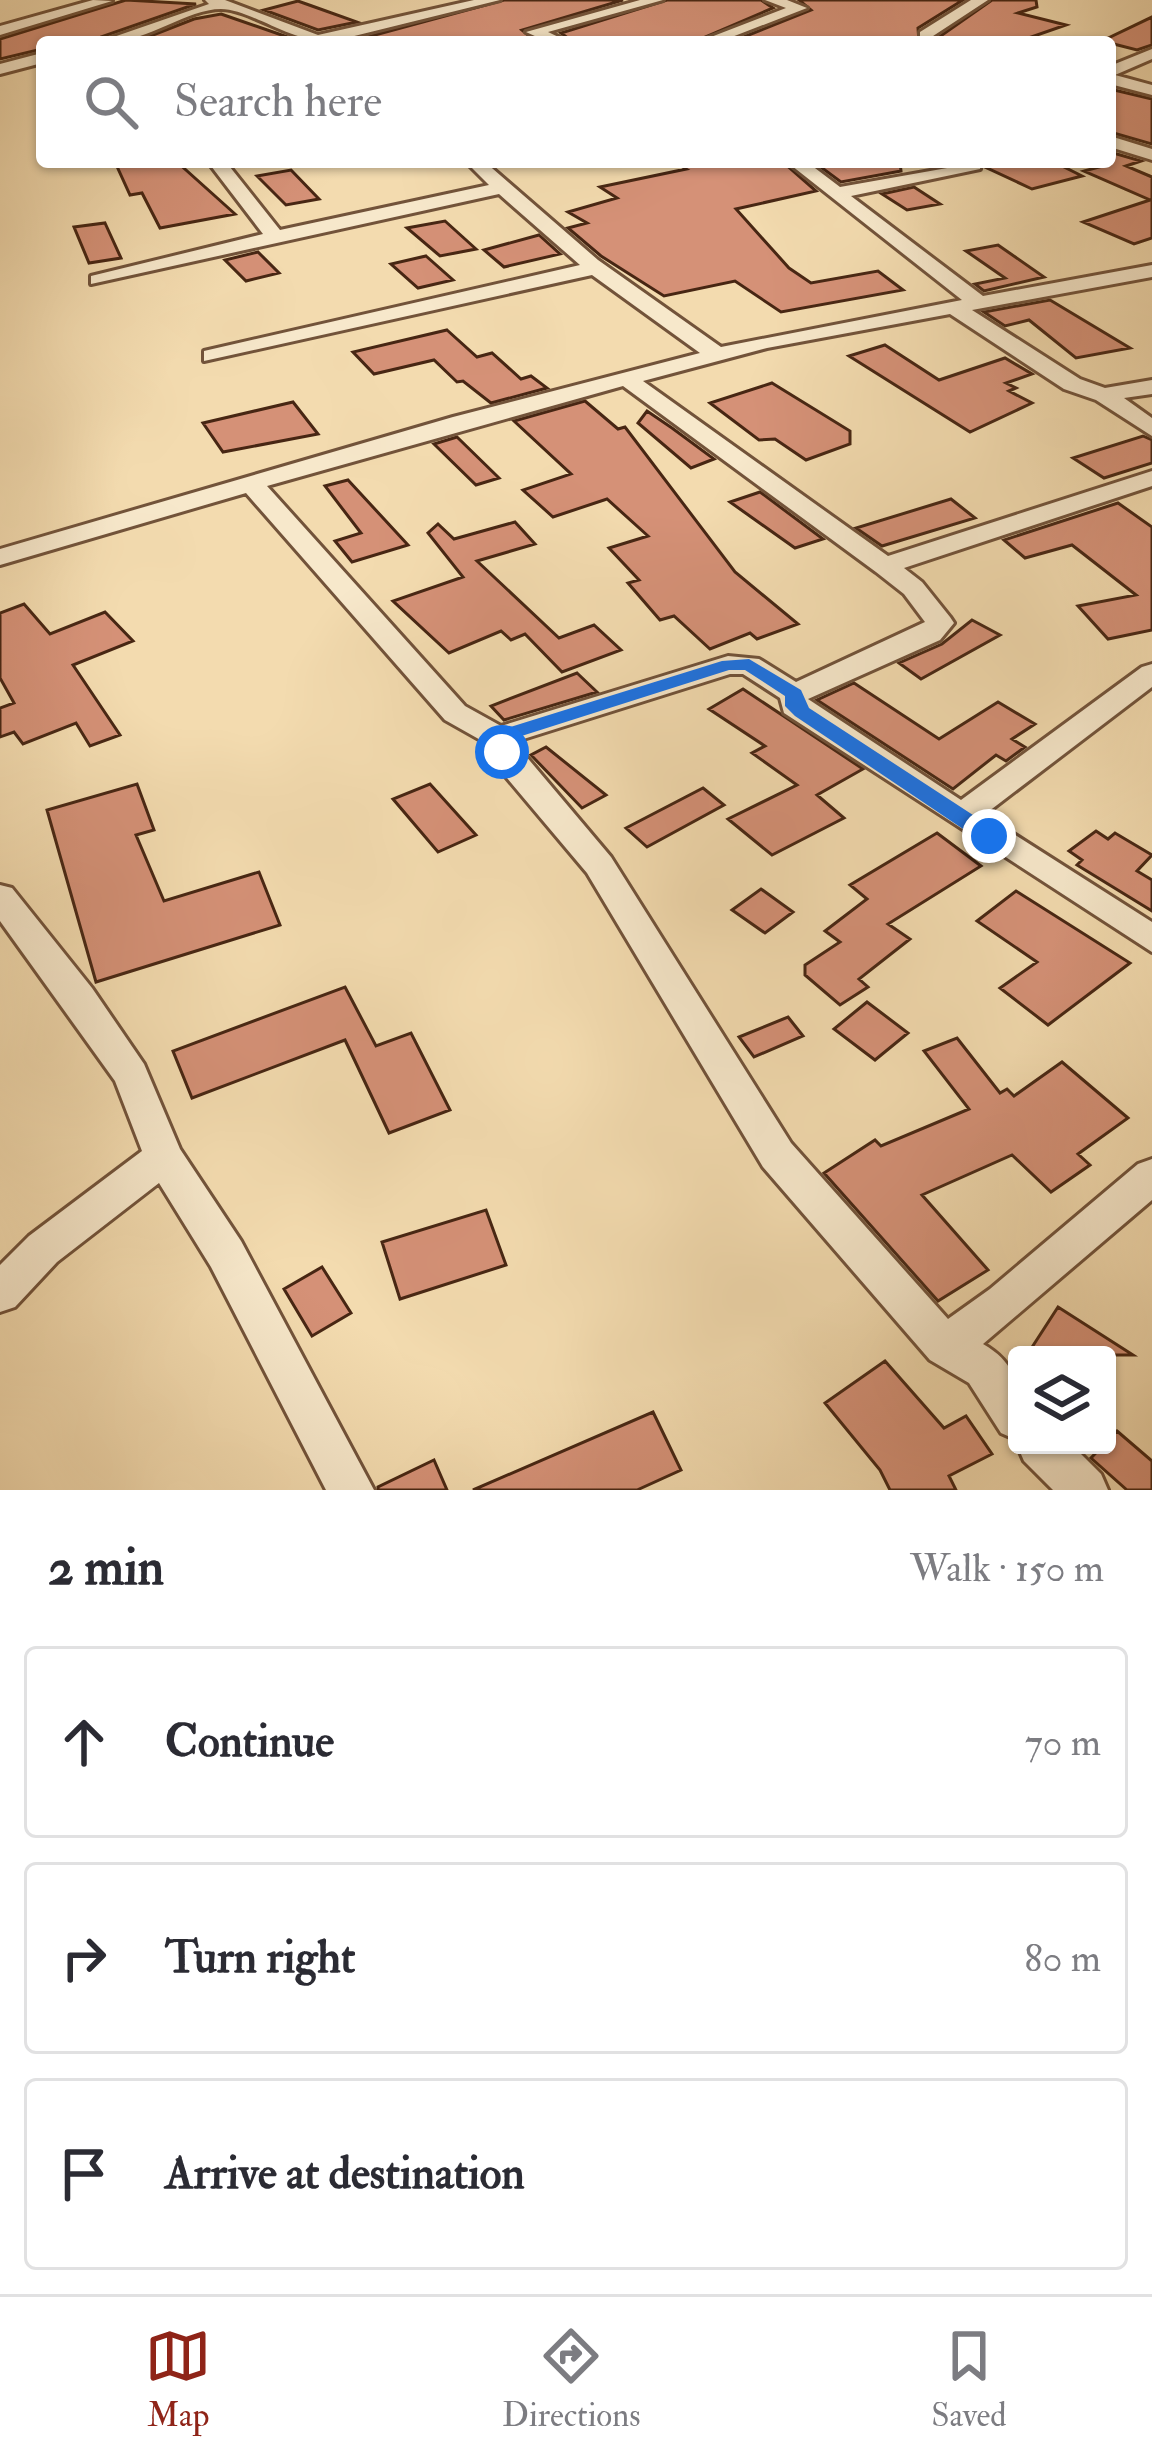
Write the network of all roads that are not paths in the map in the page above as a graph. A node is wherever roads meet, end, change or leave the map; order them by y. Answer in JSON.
{"nodes":[{"id":1,"x":106,"y":0,"type":"edge"},
{"id":2,"x":407,"y":0,"type":"edge"},
{"id":3,"x":493,"y":0,"type":"edge"},
{"id":4,"x":656,"y":0,"type":"edge"},
{"id":5,"x":772,"y":0,"type":"edge"},
{"id":6,"x":981,"y":0,"type":"edge"},
{"id":7,"x":217,"y":2,"type":"edge"},
{"id":8,"x":444,"y":10,"type":"junction"},
{"id":9,"x":0,"y":31,"type":"edge"},
{"id":10,"x":926,"y":35,"type":"joint"},
{"id":11,"x":125,"y":36,"type":"edge"},
{"id":12,"x":310,"y":36,"type":"edge"},
{"id":13,"x":337,"y":36,"type":"edge"},
{"id":14,"x":544,"y":36,"type":"edge"},
{"id":15,"x":722,"y":36,"type":"edge"},
{"id":16,"x":930,"y":36,"type":"edge"},
{"id":17,"x":1152,"y":52,"type":"edge"},
{"id":18,"x":36,"y":60,"type":"edge"},
{"id":19,"x":0,"y":71,"type":"edge"},
{"id":20,"x":1116,"y":72,"type":"edge"},
{"id":21,"x":1116,"y":77,"type":"edge"},
{"id":22,"x":29,"y":78,"type":"dead end"},
{"id":23,"x":1152,"y":90,"type":"edge"},
{"id":24,"x":1116,"y":143,"type":"edge"},
{"id":25,"x":1152,"y":155,"type":"edge"},
{"id":26,"x":222,"y":168,"type":"edge"},
{"id":27,"x":481,"y":168,"type":"edge"},
{"id":28,"x":804,"y":168,"type":"edge"},
{"id":29,"x":959,"y":168,"type":"edge"},
{"id":30,"x":501,"y":188,"type":"junction"},
{"id":31,"x":838,"y":193,"type":"junction"},
{"id":32,"x":275,"y":237,"type":"junction"},
{"id":33,"x":595,"y":268,"type":"junction"},
{"id":34,"x":1152,"y":271,"type":"edge"},
{"id":35,"x":98,"y":280,"type":"dead end"},
{"id":36,"x":979,"y":303,"type":"junction"},
{"id":37,"x":953,"y":307,"type":"junction"},
{"id":38,"x":718,"y":355,"type":"junction"},
{"id":39,"x":212,"y":356,"type":"dead end"},
{"id":40,"x":628,"y":380,"type":"junction"},
{"id":41,"x":1152,"y":387,"type":"edge"},
{"id":42,"x":1104,"y":395,"type":"junction"},
{"id":43,"x":1152,"y":429,"type":"edge"},
{"id":44,"x":1152,"y":478,"type":"edge"},
{"id":45,"x":252,"y":484,"type":"junction"},
{"id":46,"x":0,"y":557,"type":"edge"},
{"id":47,"x":885,"y":566,"type":"junction"},
{"id":48,"x":1152,"y":674,"type":"edge"},
{"id":49,"x":794,"y":694,"type":"junction"},
{"id":50,"x":498,"y":737,"type":"junction"},
{"id":51,"x":961,"y":816,"type":"junction"},
{"id":52,"x":0,"y":896,"type":"edge"},
{"id":53,"x":1152,"y":939,"type":"edge"},
{"id":54,"x":164,"y":1157,"type":"junction"},
{"id":55,"x":1152,"y":1176,"type":"edge"},
{"id":56,"x":0,"y":1293,"type":"edge"},
{"id":57,"x":945,"y":1346,"type":"junction"},
{"id":58,"x":1008,"y":1404,"type":"edge"},
{"id":59,"x":1049,"y":1454,"type":"edge"},
{"id":60,"x":351,"y":1490,"type":"edge"},
{"id":61,"x":1085,"y":1490,"type":"edge"}],
"edges":[{"from":1,"to":9,"type":"street"},
{"from":2,"to":8,"type":"street"},
{"from":3,"to":8,"type":"street"},
{"from":4,"to":14,"type":"street"},
{"from":5,"to":15,"type":"street"},
{"from":6,"to":10,"type":"street"},
{"from":7,"to":11,"type":"street"},
{"from":7,"to":12,"type":"street"},
{"from":8,"to":13,"type":"street"},
{"from":10,"to":16,"type":"street"},
{"from":17,"to":20,"type":"street"},
{"from":18,"to":19,"type":"street"},
{"from":19,"to":22,"type":"street"},
{"from":21,"to":23,"type":"street"},
{"from":24,"to":25,"type":"street"},
{"from":26,"to":32,"type":"street"},
{"from":27,"to":30,"type":"street"},
{"from":28,"to":31,"type":"street"},
{"from":29,"to":31,"type":"street"},
{"from":30,"to":32,"type":"street"},
{"from":30,"to":33,"type":"street"},
{"from":31,"to":36,"type":"street"},
{"from":32,"to":35,"type":"street"},
{"from":33,"to":38,"type":"street"},
{"from":33,"to":39,"type":"street"},
{"from":34,"to":36,"type":"street"},
{"from":36,"to":37,"type":"street"},
{"from":37,"to":38,"type":"street"},
{"from":37,"to":42,"type":"street"},
{"from":38,"to":40,"type":"street"},
{"from":40,"to":45,"type":"street"},
{"from":40,"to":47,"type":"street"},
{"from":41,"to":42,"type":"street"},
{"from":42,"to":43,"type":"street"},
{"from":44,"to":47,"type":"street"},
{"from":45,"to":46,"type":"street"},
{"from":45,"to":50,"type":"street"},
{"from":47,"to":49,"type":"street"},
{"from":48,"to":51,"type":"street"},
{"from":49,"to":50,"type":"street"},
{"from":49,"to":51,"type":"street"},
{"from":50,"to":57,"type":"street"},
{"from":51,"to":53,"type":"street"},
{"from":52,"to":54,"type":"street"},
{"from":54,"to":56,"type":"street"},
{"from":54,"to":60,"type":"street"},
{"from":55,"to":57,"type":"street"},
{"from":57,"to":58,"type":"street"},
{"from":59,"to":61,"type":"street"}]}
